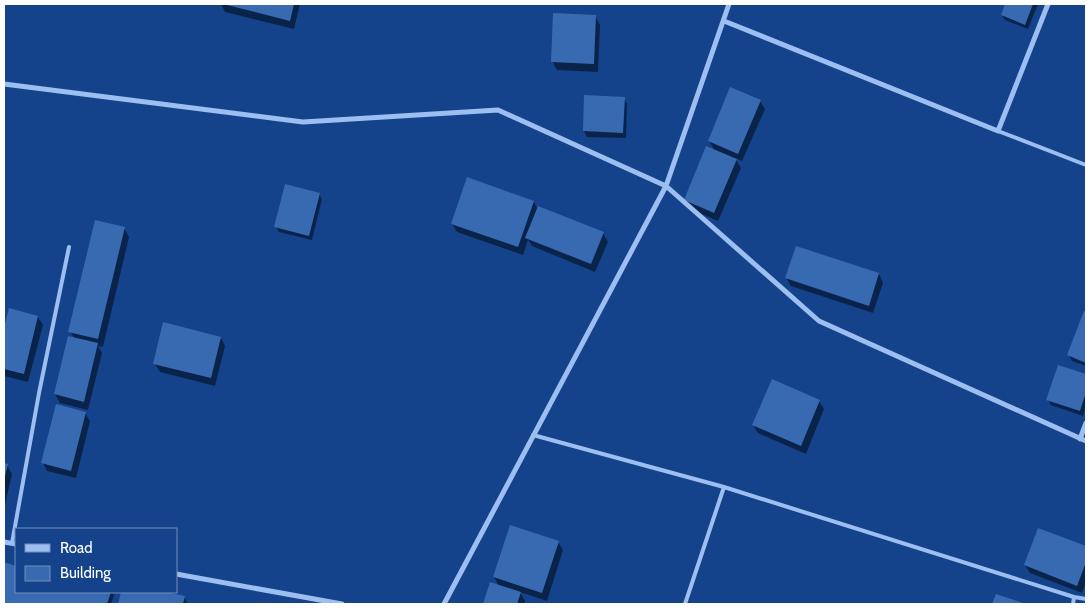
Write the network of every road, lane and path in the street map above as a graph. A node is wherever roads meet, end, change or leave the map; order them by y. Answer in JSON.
{"nodes":[{"id":1,"x":729,"y":4,"type":"edge"},
{"id":2,"x":1048,"y":4,"type":"edge"},
{"id":3,"x":724,"y":21,"type":"junction"},
{"id":4,"x":4,"y":84,"type":"edge"},
{"id":5,"x":998,"y":131,"type":"junction"},
{"id":6,"x":1086,"y":165,"type":"edge"},
{"id":7,"x":666,"y":186,"type":"junction"},
{"id":8,"x":69,"y":247,"type":"dead end"},
{"id":9,"x":1086,"y":423,"type":"edge"},
{"id":10,"x":534,"y":435,"type":"junction"},
{"id":11,"x":1083,"y":440,"type":"edge"},
{"id":12,"x":724,"y":488,"type":"junction"},
{"id":13,"x":17,"y":528,"type":"edge"},
{"id":14,"x":4,"y":542,"type":"edge"},
{"id":15,"x":14,"y":544,"type":"edge"},
{"id":16,"x":178,"y":574,"type":"edge"},
{"id":17,"x":1074,"y":597,"type":"junction"},
{"id":18,"x":1086,"y":599,"type":"edge"},
{"id":19,"x":342,"y":604,"type":"edge"},
{"id":20,"x":444,"y":604,"type":"edge"},
{"id":21,"x":685,"y":604,"type":"edge"},
{"id":22,"x":1073,"y":604,"type":"edge"}],
"edges":[{"from":1,"to":3,"type":"street"},
{"from":2,"to":5,"type":"street"},
{"from":3,"to":5,"type":"street"},
{"from":3,"to":7,"type":"street"},
{"from":4,"to":7,"type":"street"},
{"from":5,"to":6,"type":"lane"},
{"from":7,"to":10,"type":"street"},
{"from":7,"to":11,"type":"street"},
{"from":8,"to":13,"type":"lane"},
{"from":9,"to":11,"type":"street"},
{"from":10,"to":12,"type":"lane"},
{"from":10,"to":20,"type":"street"},
{"from":12,"to":17,"type":"lane"},
{"from":12,"to":21,"type":"lane"},
{"from":14,"to":15,"type":"street"},
{"from":16,"to":19,"type":"street"},
{"from":17,"to":18,"type":"lane"},
{"from":17,"to":22,"type":"lane"}]}
